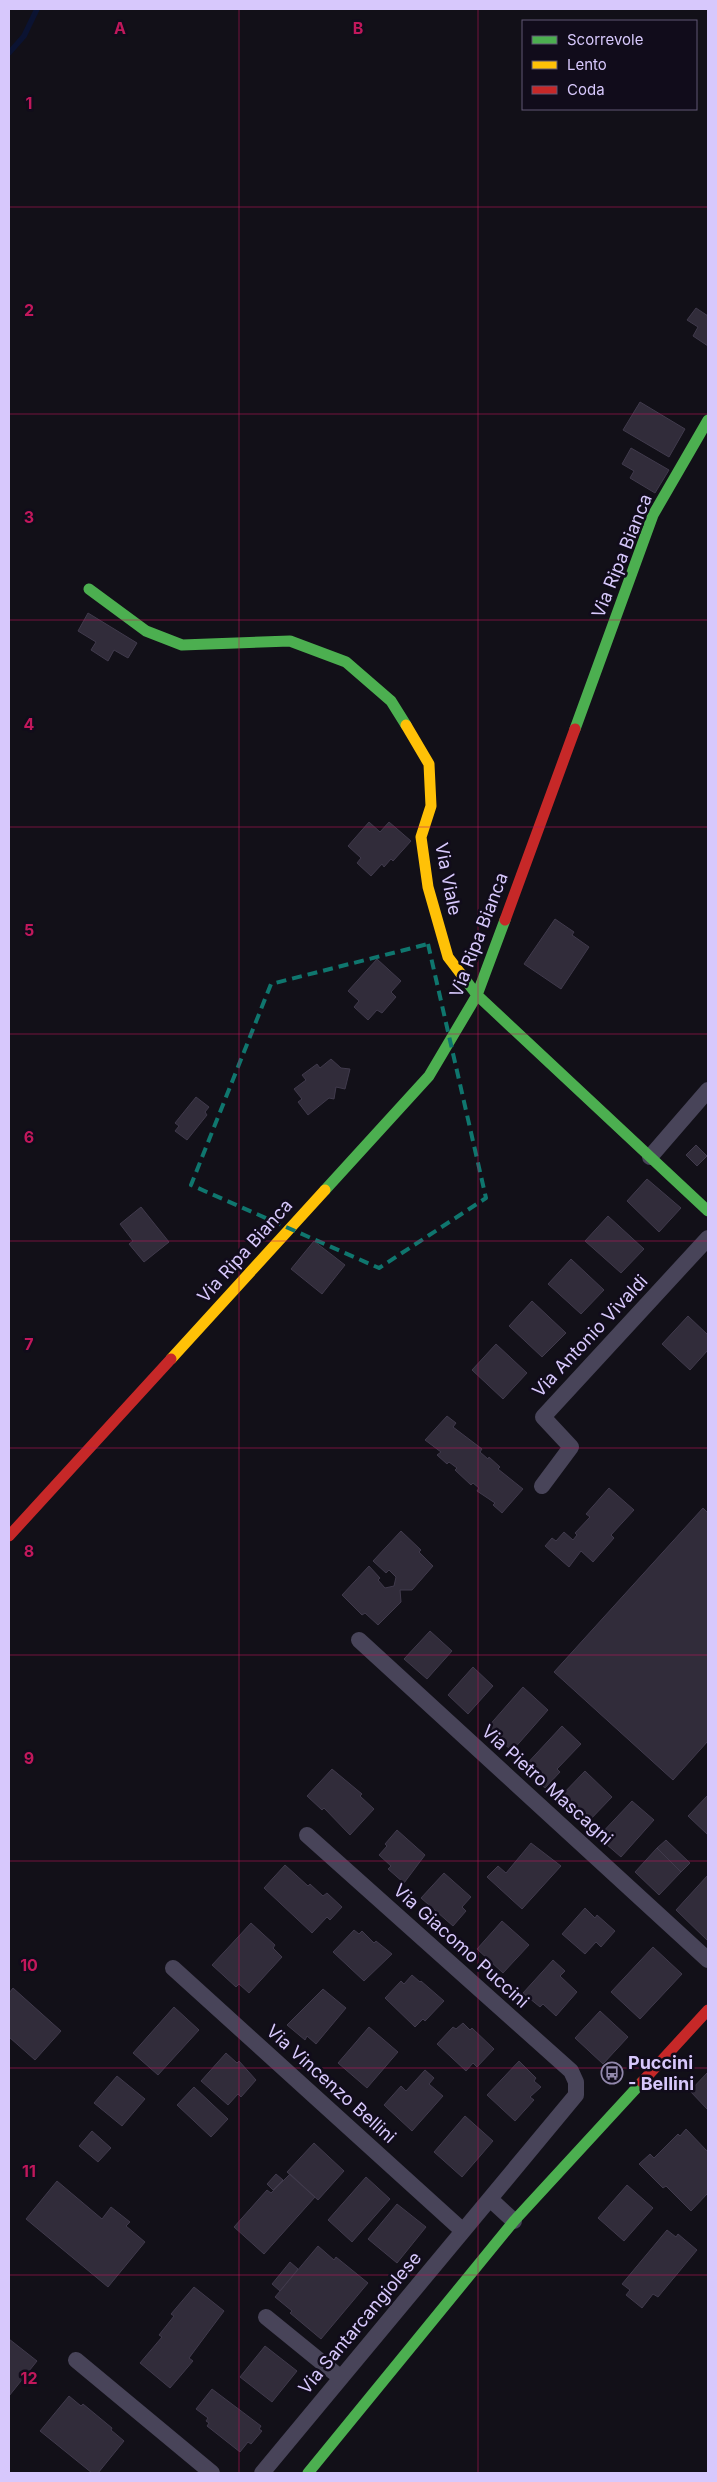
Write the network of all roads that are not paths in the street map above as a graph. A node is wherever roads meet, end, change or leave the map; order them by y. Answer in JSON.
{"nodes":[{"id":1,"x":708,"y":420,"type":"edge"},
{"id":2,"x":89,"y":589,"type":"dead end"},
{"id":3,"x":477,"y":995,"type":"junction"},
{"id":4,"x":708,"y":1090,"type":"edge"},
{"id":5,"x":650,"y":1157,"type":"junction"},
{"id":6,"x":708,"y":1211,"type":"edge"},
{"id":7,"x":708,"y":1238,"type":"edge"},
{"id":8,"x":542,"y":1486,"type":"dead end"},
{"id":9,"x":9,"y":1536,"type":"edge"},
{"id":10,"x":358,"y":1640,"type":"dead end"},
{"id":11,"x":307,"y":1835,"type":"dead end"},
{"id":12,"x":708,"y":1960,"type":"edge"},
{"id":13,"x":173,"y":1968,"type":"dead end"},
{"id":14,"x":708,"y":2010,"type":"edge"},
{"id":15,"x":576,"y":2095,"type":"joint"},
{"id":16,"x":490,"y":2199,"type":"junction"},
{"id":17,"x":514,"y":2221,"type":"junction"},
{"id":18,"x":463,"y":2231,"type":"junction"},
{"id":19,"x":266,"y":2317,"type":"dead end"},
{"id":20,"x":76,"y":2360,"type":"dead end"},
{"id":21,"x":341,"y":2378,"type":"junction"},
{"id":22,"x":212,"y":2473,"type":"edge"},
{"id":23,"x":262,"y":2473,"type":"edge"},
{"id":24,"x":308,"y":2473,"type":"edge"}],
"edges":[{"from":1,"to":3,"type":"street","name":"Via Ripa Bianca"},
{"from":2,"to":3,"type":"street","name":"Via Viale"},
{"from":3,"to":5,"type":"street","name":"Via Viale"},
{"from":3,"to":9,"type":"street","name":"Via Ripa Bianca"},
{"from":4,"to":5,"type":"street"},
{"from":5,"to":6,"type":"street","name":"Via Viale"},
{"from":7,"to":8,"type":"street","name":"Via Antonio Vivaldi"},
{"from":10,"to":12,"type":"street","name":"Via Pietro Mascagni"},
{"from":11,"to":15,"type":"street","name":"Via Giacomo Puccini"},
{"from":13,"to":18,"type":"street","name":"Via Vincenzo Bellini"},
{"from":14,"to":17,"type":"street"},
{"from":15,"to":16,"type":"street","name":"Via Santarcangiolese"},
{"from":16,"to":17,"type":"street"},
{"from":16,"to":18,"type":"street","name":"Via Santarcangiolese"},
{"from":17,"to":24,"type":"street"},
{"from":18,"to":21,"type":"street","name":"Via Santarcangiolese"},
{"from":19,"to":21,"type":"street"},
{"from":20,"to":22,"type":"street"},
{"from":21,"to":23,"type":"street","name":"Via Santarcangiolese"}]}
